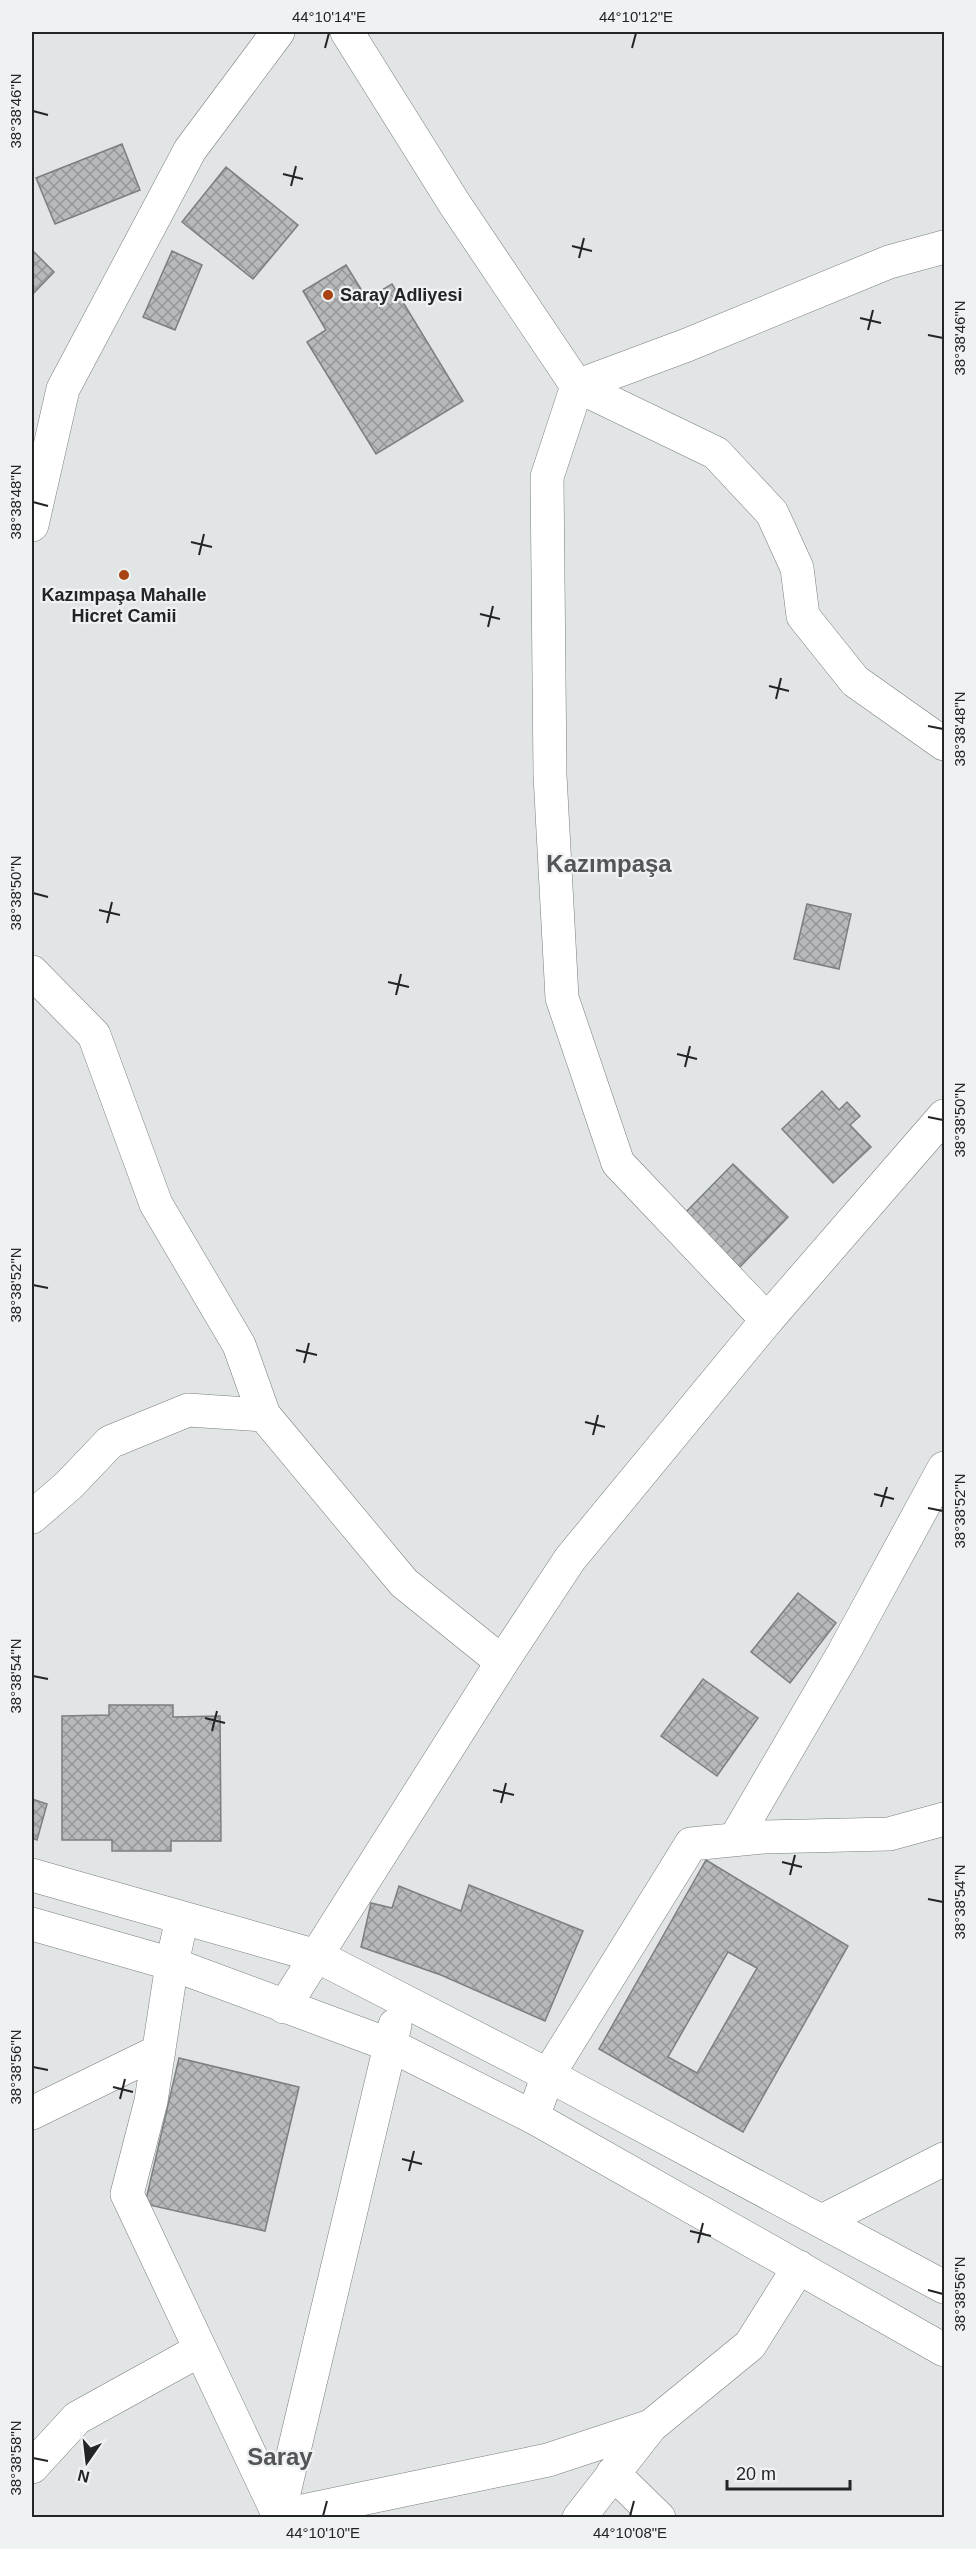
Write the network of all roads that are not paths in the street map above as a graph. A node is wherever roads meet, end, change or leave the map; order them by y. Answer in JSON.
{"nodes":[{"id":1,"x":278,"y":32,"type":"edge"},
{"id":2,"x":347,"y":32,"type":"edge"},
{"id":3,"x":945,"y":247,"type":"edge"},
{"id":4,"x":577,"y":386,"type":"junction"},
{"id":5,"x":32,"y":525,"type":"edge"},
{"id":6,"x":945,"y":744,"type":"edge"},
{"id":7,"x":32,"y":972,"type":"edge"},
{"id":8,"x":945,"y":1116,"type":"edge"},
{"id":9,"x":767,"y":1320,"type":"junction"},
{"id":10,"x":264,"y":1415,"type":"junction"},
{"id":11,"x":945,"y":1468,"type":"edge"},
{"id":12,"x":32,"y":1517,"type":"edge"},
{"id":13,"x":502,"y":1662,"type":"junction"},
{"id":14,"x":945,"y":1819,"type":"edge"},
{"id":15,"x":735,"y":1839,"type":"junction"},
{"id":16,"x":32,"y":1875,"type":"edge"},
{"id":17,"x":182,"y":1918,"type":"junction"},
{"id":18,"x":32,"y":1923,"type":"edge"},
{"id":19,"x":317,"y":1956,"type":"junction"},
{"id":20,"x":172,"y":1964,"type":"junction"},
{"id":21,"x":401,"y":2000,"type":"junction"},
{"id":22,"x":284,"y":2007,"type":"junction"},
{"id":23,"x":390,"y":2045,"type":"junction"},
{"id":24,"x":159,"y":2051,"type":"junction"},
{"id":25,"x":548,"y":2075,"type":"junction"},
{"id":26,"x":32,"y":2113,"type":"edge"},
{"id":27,"x":533,"y":2117,"type":"junction"},
{"id":28,"x":945,"y":2159,"type":"edge"},
{"id":29,"x":822,"y":2221,"type":"junction"},
{"id":30,"x":799,"y":2267,"type":"junction"},
{"id":31,"x":945,"y":2287,"type":"edge"},
{"id":32,"x":200,"y":2350,"type":"junction"},
{"id":33,"x":945,"y":2350,"type":"edge"},
{"id":34,"x":651,"y":2426,"type":"junction"},
{"id":35,"x":32,"y":2467,"type":"edge"},
{"id":36,"x":613,"y":2473,"type":"junction"},
{"id":37,"x":279,"y":2517,"type":"edge"},
{"id":38,"x":579,"y":2517,"type":"edge"},
{"id":39,"x":659,"y":2517,"type":"edge"}],
"edges":[{"from":1,"to":5,"type":"street"},
{"from":2,"to":4,"type":"street"},
{"from":3,"to":4,"type":"street"},
{"from":4,"to":6,"type":"street"},
{"from":4,"to":9,"type":"street"},
{"from":7,"to":10,"type":"street"},
{"from":8,"to":9,"type":"street"},
{"from":9,"to":13,"type":"street"},
{"from":10,"to":12,"type":"street"},
{"from":10,"to":13,"type":"street"},
{"from":11,"to":15,"type":"street"},
{"from":13,"to":19,"type":"street"},
{"from":14,"to":15,"type":"street"},
{"from":15,"to":25,"type":"street"},
{"from":16,"to":17,"type":"street"},
{"from":17,"to":19,"type":"street"},
{"from":17,"to":20,"type":"street"},
{"from":18,"to":20,"type":"street"},
{"from":19,"to":21,"type":"street"},
{"from":19,"to":22,"type":"street"},
{"from":20,"to":22,"type":"street"},
{"from":20,"to":24,"type":"street"},
{"from":21,"to":23,"type":"street"},
{"from":21,"to":25,"type":"street"},
{"from":22,"to":23,"type":"street"},
{"from":23,"to":27,"type":"street"},
{"from":23,"to":37,"type":"street"},
{"from":24,"to":26,"type":"street"},
{"from":24,"to":32,"type":"street"},
{"from":25,"to":27,"type":"street"},
{"from":25,"to":29,"type":"street"},
{"from":27,"to":30,"type":"street"},
{"from":28,"to":29,"type":"street"},
{"from":29,"to":31,"type":"street"},
{"from":30,"to":33,"type":"street"},
{"from":30,"to":34,"type":"street"},
{"from":32,"to":35,"type":"street"},
{"from":32,"to":37,"type":"street"},
{"from":34,"to":36,"type":"street"},
{"from":34,"to":37,"type":"street"},
{"from":36,"to":38,"type":"street"},
{"from":36,"to":39,"type":"street"}]}
